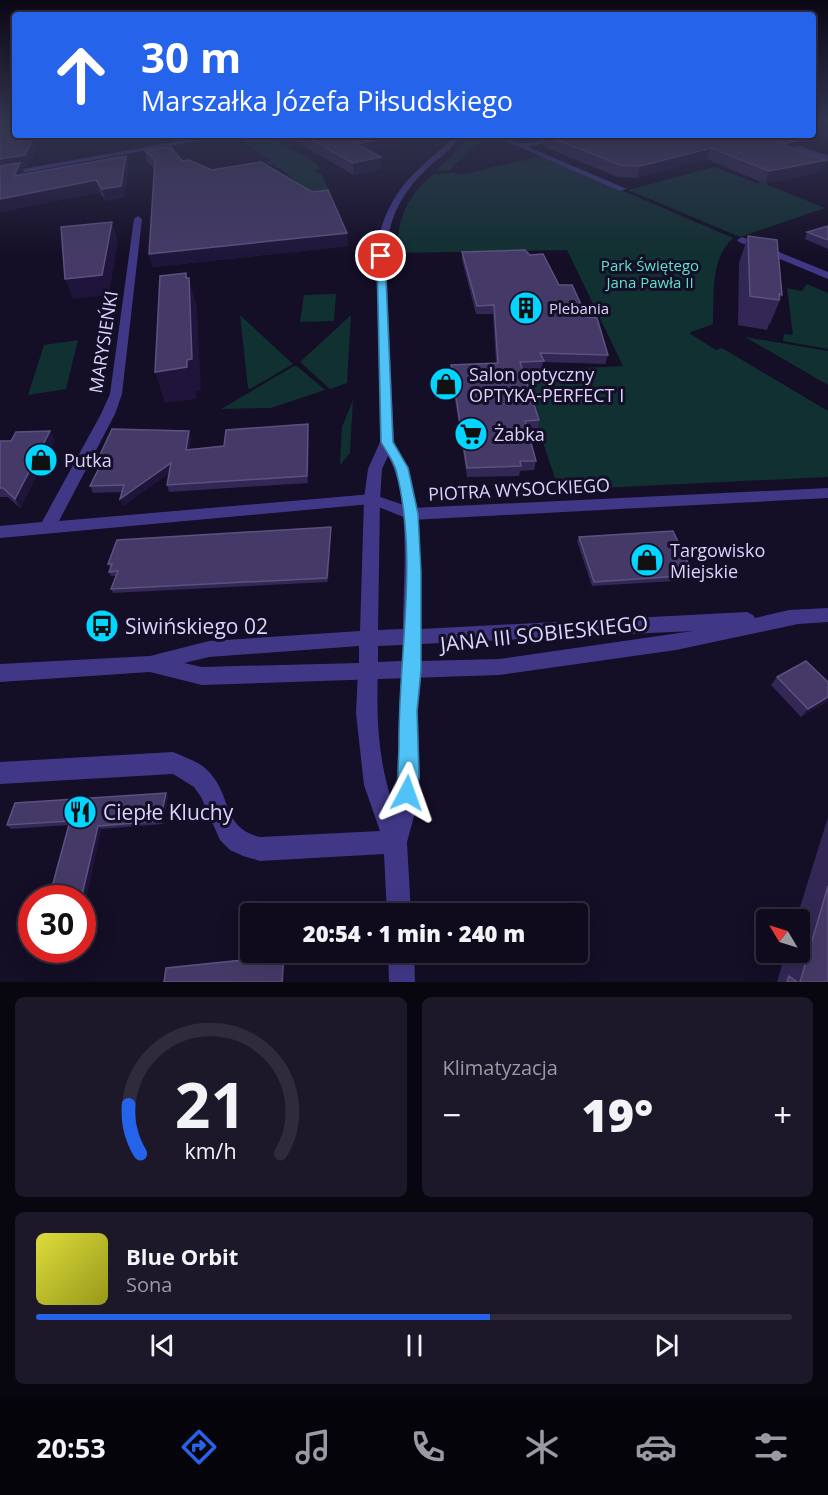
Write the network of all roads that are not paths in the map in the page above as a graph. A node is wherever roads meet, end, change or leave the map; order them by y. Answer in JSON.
{"nodes":[{"id":1,"x":51,"y":167,"type":"edge"},
{"id":2,"x":427,"y":167,"type":"edge"},
{"id":3,"x":570,"y":167,"type":"edge"},
{"id":4,"x":0,"y":176,"type":"edge"},
{"id":5,"x":623,"y":189,"type":"dead end"},
{"id":6,"x":138,"y":219,"type":"dead end"},
{"id":7,"x":742,"y":240,"type":"dead end"},
{"id":8,"x":828,"y":276,"type":"edge"},
{"id":9,"x":387,"y":442,"type":"junction"},
{"id":10,"x":828,"y":493,"type":"edge"},
{"id":11,"x":372,"y":499,"type":"junction"},
{"id":12,"x":411,"y":514,"type":"junction"},
{"id":13,"x":47,"y":528,"type":"junction"},
{"id":14,"x":0,"y":532,"type":"edge"},
{"id":15,"x":828,"y":615,"type":"edge"},
{"id":16,"x":798,"y":617,"type":"junction"},
{"id":17,"x":412,"y":636,"type":"junction"},
{"id":18,"x":370,"y":637,"type":"junction"},
{"id":19,"x":150,"y":664,"type":"junction"},
{"id":20,"x":412,"y":670,"type":"junction"},
{"id":21,"x":368,"y":671,"type":"junction"},
{"id":22,"x":0,"y":673,"type":"edge"},
{"id":23,"x":0,"y":773,"type":"edge"},
{"id":24,"x":395,"y":842,"type":"junction"},
{"id":25,"x":398,"y":903,"type":"edge"},
{"id":26,"x":401,"y":963,"type":"edge"},
{"id":27,"x":402,"y":982,"type":"edge"}],
"edges":[{"from":1,"to":4,"type":"street"},
{"from":2,"to":9,"type":"street"},
{"from":3,"to":5,"type":"street"},
{"from":6,"to":13,"type":"street","name":"MARYSIEŃKI"},
{"from":7,"to":8,"type":"street"},
{"from":9,"to":11,"type":"street"},
{"from":9,"to":12,"type":"street"},
{"from":10,"to":12,"type":"street","name":"PIOTRA WYSOCKIEGO"},
{"from":11,"to":12,"type":"street","name":"PIOTRA WYSOCKIEGO"},
{"from":11,"to":13,"type":"street","name":"PIOTRA WYSOCKIEGO"},
{"from":11,"to":18,"type":"street"},
{"from":12,"to":17,"type":"street"},
{"from":13,"to":14,"type":"street","name":"PIOTRA WYSOCKIEGO"},
{"from":15,"to":16,"type":"street","name":"JANA III SOBIESKIEGO"},
{"from":16,"to":17,"type":"street","name":"JANA III SOBIESKIEGO"},
{"from":16,"to":20,"type":"street","name":"JANA III SOBIESKIEGO"},
{"from":17,"to":18,"type":"street","name":"JANA III SOBIESKIEGO"},
{"from":17,"to":20,"type":"street"},
{"from":18,"to":19,"type":"street","name":"JANA III SOBIESKIEGO"},
{"from":18,"to":21,"type":"street"},
{"from":19,"to":21,"type":"street","name":"JANA III SOBIESKIEGO"},
{"from":19,"to":22,"type":"street","name":"JANA III SOBIESKIEGO"},
{"from":20,"to":21,"type":"street","name":"JANA III SOBIESKIEGO"},
{"from":20,"to":24,"type":"street"},
{"from":21,"to":24,"type":"street"},
{"from":23,"to":24,"type":"street"},
{"from":24,"to":25,"type":"street"},
{"from":26,"to":27,"type":"street"}]}
